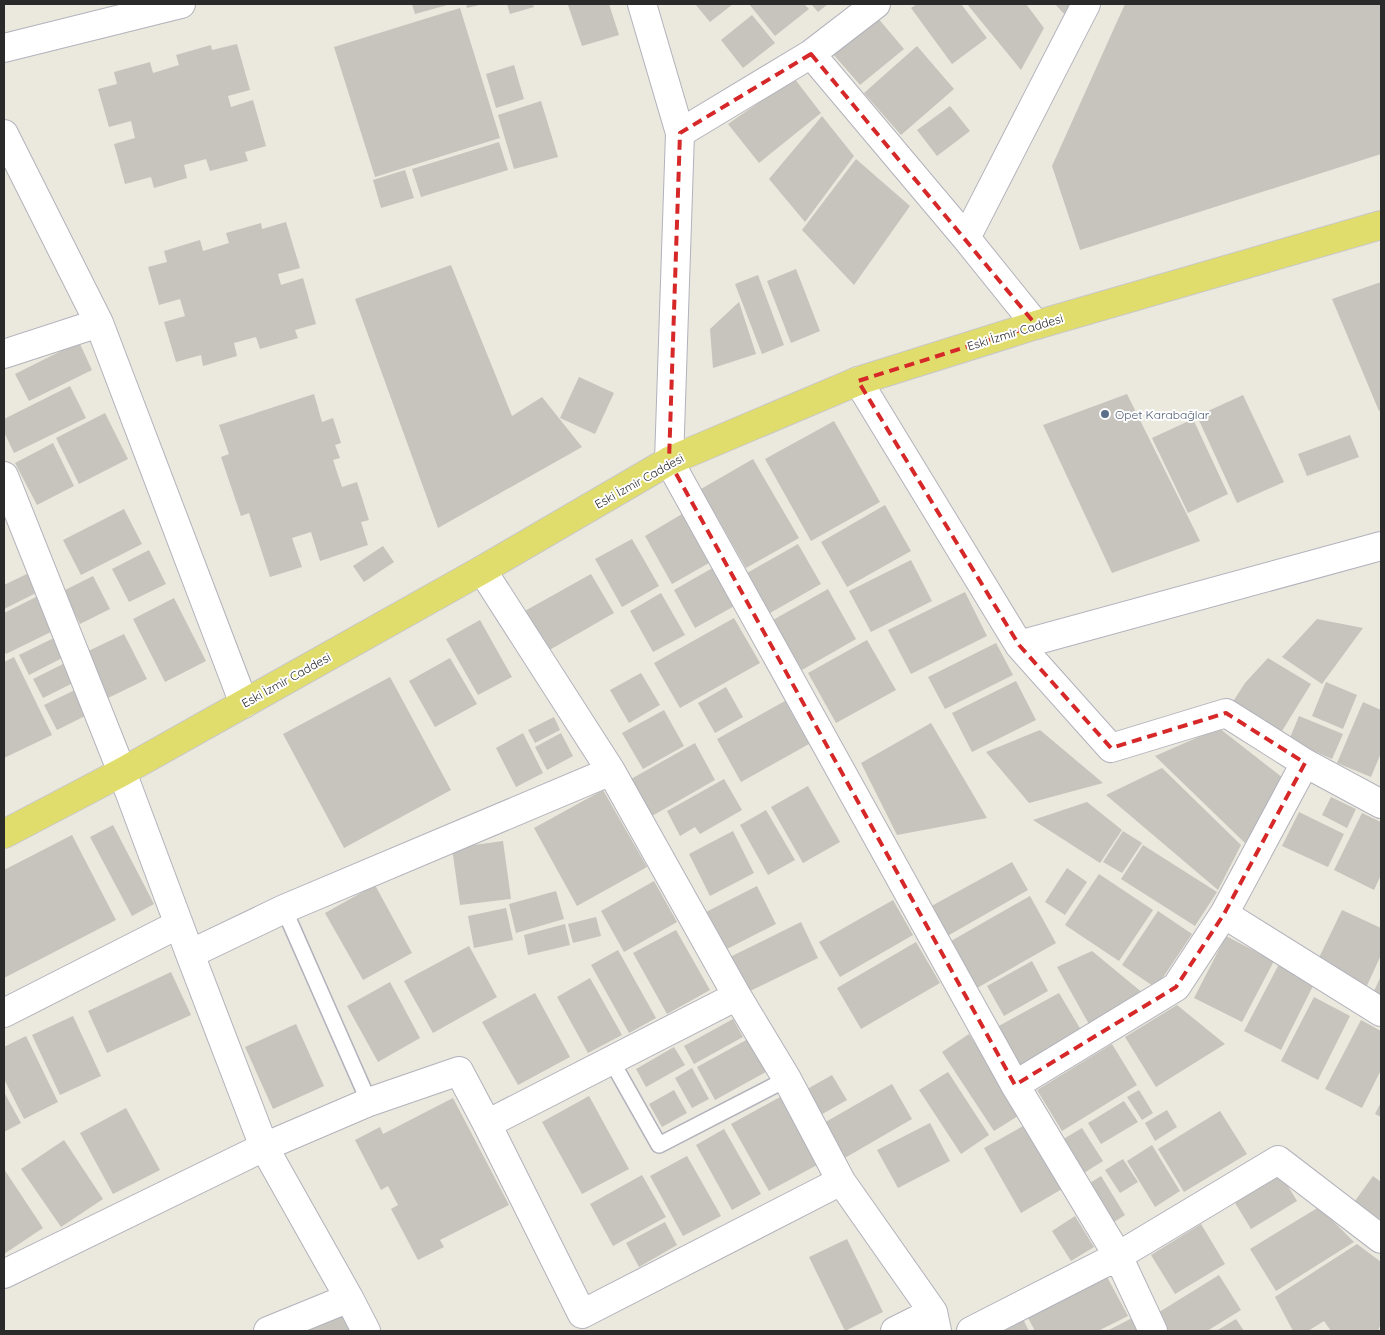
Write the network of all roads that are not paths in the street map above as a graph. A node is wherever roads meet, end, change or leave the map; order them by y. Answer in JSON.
{"nodes":[{"id":1,"x":181,"y":4,"type":"edge"},
{"id":2,"x":642,"y":4,"type":"edge"},
{"id":3,"x":876,"y":4,"type":"edge"},
{"id":4,"x":1086,"y":4,"type":"edge"},
{"id":5,"x":4,"y":48,"type":"edge"},
{"id":6,"x":811,"y":54,"type":"junction"},
{"id":7,"x":680,"y":133,"type":"junction"},
{"id":8,"x":4,"y":134,"type":"edge"},
{"id":9,"x":1381,"y":225,"type":"edge"},
{"id":10,"x":966,"y":238,"type":"junction"},
{"id":11,"x":99,"y":324,"type":"junction"},
{"id":12,"x":1036,"y":326,"type":"junction"},
{"id":13,"x":4,"y":354,"type":"edge"},
{"id":14,"x":858,"y":381,"type":"junction"},
{"id":15,"x":670,"y":462,"type":"junction"},
{"id":16,"x":4,"y":476,"type":"edge"},
{"id":17,"x":1381,"y":546,"type":"edge"},
{"id":18,"x":482,"y":570,"type":"junction"},
{"id":19,"x":1019,"y":645,"type":"junction"},
{"id":20,"x":244,"y":704,"type":"junction"},
{"id":21,"x":1305,"y":763,"type":"junction"},
{"id":22,"x":611,"y":771,"type":"junction"},
{"id":23,"x":122,"y":772,"type":"junction"},
{"id":24,"x":1381,"y":804,"type":"edge"},
{"id":25,"x":4,"y":834,"type":"edge"},
{"id":26,"x":284,"y":909,"type":"junction"},
{"id":27,"x":1224,"y":914,"type":"junction"},
{"id":28,"x":179,"y":924,"type":"junction"},
{"id":29,"x":190,"y":954,"type":"junction"},
{"id":30,"x":737,"y":996,"type":"junction"},
{"id":31,"x":1381,"y":1012,"type":"edge"},
{"id":32,"x":4,"y":1013,"type":"edge"},
{"id":33,"x":611,"y":1060,"type":"junction"},
{"id":34,"x":787,"y":1079,"type":"junction"},
{"id":35,"x":1015,"y":1085,"type":"junction"},
{"id":36,"x":369,"y":1102,"type":"junction"},
{"id":37,"x":487,"y":1124,"type":"junction"},
{"id":38,"x":264,"y":1147,"type":"junction"},
{"id":39,"x":841,"y":1181,"type":"junction"},
{"id":40,"x":1381,"y":1239,"type":"edge"},
{"id":41,"x":1118,"y":1256,"type":"junction"},
{"id":42,"x":4,"y":1274,"type":"edge"},
{"id":43,"x":349,"y":1298,"type":"junction"},
{"id":44,"x":935,"y":1322,"type":"edge"},
{"id":45,"x":268,"y":1331,"type":"edge"},
{"id":46,"x":366,"y":1331,"type":"edge"},
{"id":47,"x":895,"y":1331,"type":"edge"},
{"id":48,"x":971,"y":1331,"type":"edge"},
{"id":49,"x":1154,"y":1331,"type":"edge"}],
"edges":[{"from":1,"to":5,"type":"street"},
{"from":2,"to":7,"type":"street"},
{"from":3,"to":6,"type":"street"},
{"from":4,"to":10,"type":"street"},
{"from":6,"to":7,"type":"street"},
{"from":6,"to":10,"type":"street"},
{"from":7,"to":15,"type":"street"},
{"from":8,"to":11,"type":"street"},
{"from":9,"to":12,"type":"main road","name":"Eski İzmir Caddesi"},
{"from":10,"to":12,"type":"street"},
{"from":11,"to":13,"type":"street"},
{"from":11,"to":20,"type":"street"},
{"from":12,"to":14,"type":"main road","name":"Eski İzmir Caddesi"},
{"from":14,"to":15,"type":"main road","name":"Eski İzmir Caddesi"},
{"from":14,"to":19,"type":"street"},
{"from":15,"to":18,"type":"main road","name":"Eski İzmir Caddesi"},
{"from":15,"to":35,"type":"street"},
{"from":16,"to":23,"type":"street"},
{"from":17,"to":19,"type":"street"},
{"from":18,"to":20,"type":"main road","name":"Eski İzmir Caddesi"},
{"from":18,"to":22,"type":"street"},
{"from":19,"to":21,"type":"street"},
{"from":20,"to":23,"type":"main road","name":"Eski İzmir Caddesi"},
{"from":21,"to":24,"type":"street"},
{"from":21,"to":27,"type":"street"},
{"from":22,"to":26,"type":"street"},
{"from":22,"to":30,"type":"street"},
{"from":23,"to":25,"type":"main road","name":"Eski İzmir Caddesi"},
{"from":23,"to":28,"type":"street"},
{"from":26,"to":29,"type":"street"},
{"from":26,"to":36,"type":"lane"},
{"from":27,"to":31,"type":"street"},
{"from":27,"to":35,"type":"street"},
{"from":28,"to":29,"type":"street"},
{"from":28,"to":32,"type":"street"},
{"from":29,"to":38,"type":"street"},
{"from":30,"to":33,"type":"street"},
{"from":30,"to":34,"type":"street"},
{"from":33,"to":34,"type":"lane"},
{"from":33,"to":37,"type":"street"},
{"from":34,"to":39,"type":"street"},
{"from":35,"to":41,"type":"street"},
{"from":36,"to":37,"type":"street"},
{"from":36,"to":38,"type":"street"},
{"from":37,"to":39,"type":"street"},
{"from":38,"to":42,"type":"street"},
{"from":38,"to":43,"type":"street"},
{"from":39,"to":44,"type":"street"},
{"from":40,"to":41,"type":"street"},
{"from":41,"to":48,"type":"street"},
{"from":41,"to":49,"type":"street"},
{"from":43,"to":45,"type":"street"},
{"from":43,"to":46,"type":"street"},
{"from":44,"to":47,"type":"street"}]}
